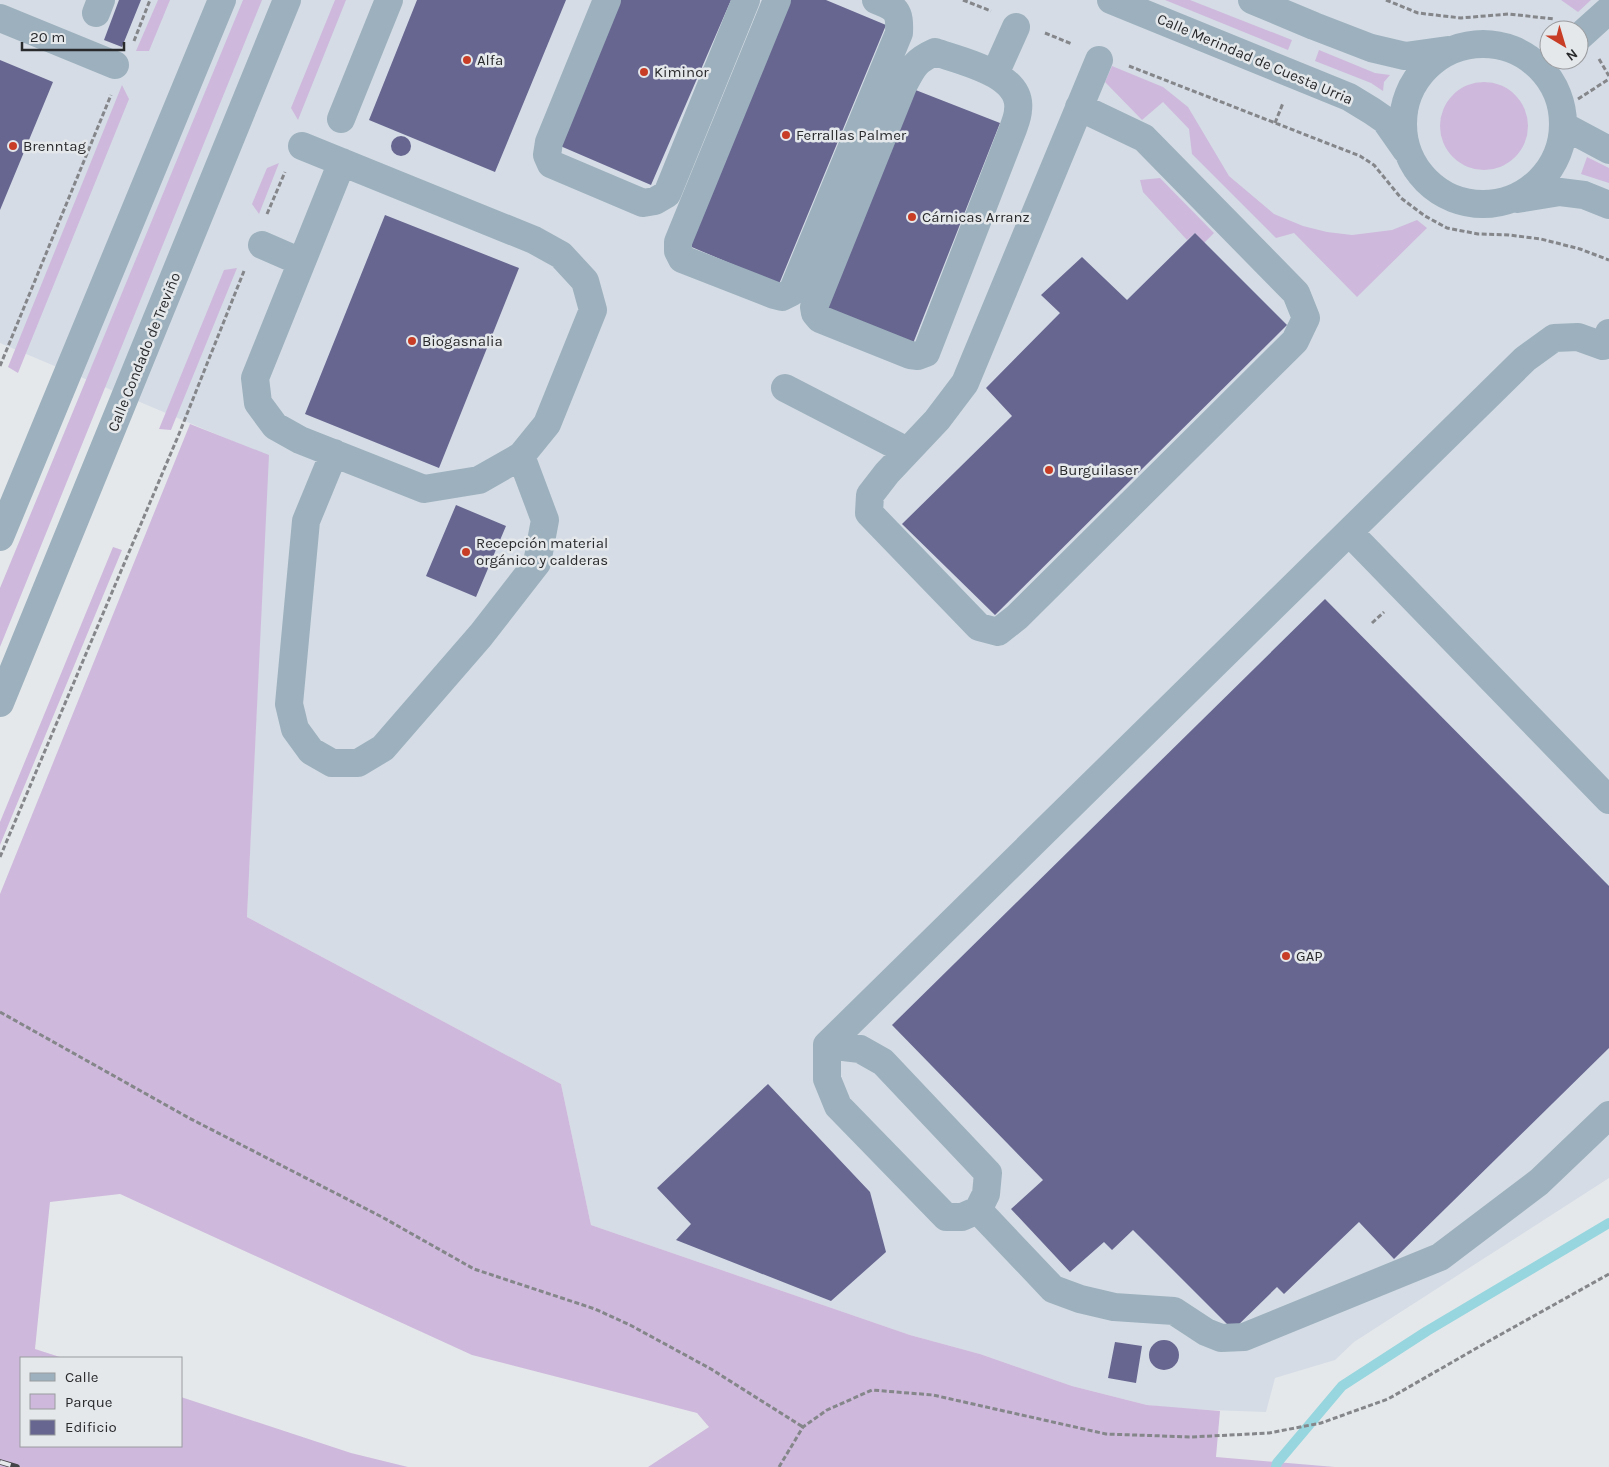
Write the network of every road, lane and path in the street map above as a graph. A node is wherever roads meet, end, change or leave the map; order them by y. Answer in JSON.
{"nodes":[{"id":1,"x":150,"y":0,"type":"edge"},
{"id":2,"x":222,"y":0,"type":"edge"},
{"id":3,"x":287,"y":0,"type":"edge"},
{"id":4,"x":389,"y":0,"type":"edge"},
{"id":5,"x":608,"y":0,"type":"edge"},
{"id":6,"x":746,"y":0,"type":"edge"},
{"id":7,"x":777,"y":0,"type":"edge"},
{"id":8,"x":876,"y":0,"type":"edge"},
{"id":9,"x":1111,"y":0,"type":"edge"},
{"id":10,"x":1252,"y":0,"type":"edge"},
{"id":11,"x":1386,"y":0,"type":"edge"},
{"id":12,"x":1609,"y":10,"type":"edge"},
{"id":13,"x":0,"y":18,"type":"edge"},
{"id":14,"x":1557,"y":19,"type":"dead end"},
{"id":15,"x":1016,"y":27,"type":"dead end"},
{"id":16,"x":1589,"y":28,"type":"edge"},
{"id":17,"x":133,"y":42,"type":"dead end"},
{"id":18,"x":1457,"y":48,"type":"junction"},
{"id":19,"x":1521,"y":53,"type":"junction"},
{"id":20,"x":1539,"y":55,"type":"edge"},
{"id":21,"x":1099,"y":60,"type":"dead end"},
{"id":22,"x":115,"y":64,"type":"dead end"},
{"id":23,"x":996,"y":74,"type":"junction"},
{"id":24,"x":1609,"y":79,"type":"edge"},
{"id":25,"x":112,"y":95,"type":"dead end"},
{"id":26,"x":1079,"y":107,"type":"junction"},
{"id":27,"x":1563,"y":117,"type":"junction"},
{"id":28,"x":342,"y":119,"type":"dead end"},
{"id":29,"x":1275,"y":124,"type":"dead end"},
{"id":30,"x":302,"y":146,"type":"dead end"},
{"id":31,"x":1609,"y":150,"type":"edge"},
{"id":32,"x":1409,"y":154,"type":"junction"},
{"id":33,"x":342,"y":162,"type":"junction"},
{"id":34,"x":285,"y":171,"type":"dead end"},
{"id":35,"x":1501,"y":202,"type":"junction"},
{"id":36,"x":1609,"y":205,"type":"edge"},
{"id":37,"x":266,"y":216,"type":"dead end"},
{"id":38,"x":262,"y":245,"type":"dead end"},
{"id":39,"x":1609,"y":260,"type":"edge"},
{"id":40,"x":301,"y":262,"type":"junction"},
{"id":41,"x":244,"y":270,"type":"dead end"},
{"id":42,"x":1609,"y":333,"type":"edge"},
{"id":43,"x":0,"y":366,"type":"edge"},
{"id":44,"x":785,"y":388,"type":"dead end"},
{"id":45,"x":908,"y":451,"type":"junction"},
{"id":46,"x":334,"y":454,"type":"junction"},
{"id":47,"x":520,"y":456,"type":"junction"},
{"id":48,"x":1349,"y":532,"type":"junction"},
{"id":49,"x":0,"y":537,"type":"edge"},
{"id":50,"x":0,"y":703,"type":"edge"},
{"id":51,"x":1609,"y":800,"type":"edge"},
{"id":52,"x":0,"y":857,"type":"edge"},
{"id":53,"x":0,"y":1012,"type":"edge"},
{"id":54,"x":827,"y":1045,"type":"junction"},
{"id":55,"x":1609,"y":1115,"type":"edge"},
{"id":56,"x":978,"y":1210,"type":"junction"},
{"id":57,"x":1609,"y":1274,"type":"edge"},
{"id":58,"x":803,"y":1427,"type":"junction"},
{"id":59,"x":779,"y":1467,"type":"edge"}],
"edges":[{"from":1,"to":17,"type":"path"},
{"from":2,"to":49,"type":"street"},
{"from":3,"to":50,"type":"street","name":"Calle Condado de Treviño"},
{"from":4,"to":28,"type":"street"},
{"from":5,"to":6,"type":"street"},
{"from":7,"to":8,"type":"street"},
{"from":9,"to":32,"type":"street","name":"Calle Merindad de Cuesta Urria"},
{"from":10,"to":18,"type":"street"},
{"from":11,"to":14,"type":"path"},
{"from":12,"to":16,"type":"street"},
{"from":13,"to":22,"type":"street"},
{"from":15,"to":23,"type":"street"},
{"from":18,"to":19,"type":"street"},
{"from":18,"to":32,"type":"street"},
{"from":19,"to":20,"type":"street"},
{"from":19,"to":27,"type":"street"},
{"from":21,"to":26,"type":"street"},
{"from":23,"to":23,"type":"street"},
{"from":24,"to":27,"type":"path"},
{"from":25,"to":43,"type":"path"},
{"from":26,"to":45,"type":"street"},
{"from":26,"to":45,"type":"street"},
{"from":27,"to":31,"type":"street"},
{"from":27,"to":35,"type":"street"},
{"from":29,"to":39,"type":"path"},
{"from":30,"to":33,"type":"street"},
{"from":32,"to":35,"type":"street"},
{"from":33,"to":40,"type":"street"},
{"from":33,"to":47,"type":"street"},
{"from":34,"to":37,"type":"path"},
{"from":35,"to":36,"type":"street"},
{"from":38,"to":40,"type":"street"},
{"from":40,"to":46,"type":"street"},
{"from":41,"to":52,"type":"path"},
{"from":42,"to":48,"type":"street"},
{"from":44,"to":45,"type":"street"},
{"from":46,"to":47,"type":"street"},
{"from":46,"to":47,"type":"street"},
{"from":48,"to":51,"type":"street"},
{"from":48,"to":54,"type":"street"},
{"from":53,"to":58,"type":"path"},
{"from":54,"to":56,"type":"street"},
{"from":54,"to":56,"type":"street"},
{"from":55,"to":56,"type":"street"},
{"from":57,"to":58,"type":"path"},
{"from":58,"to":59,"type":"path"}]}
